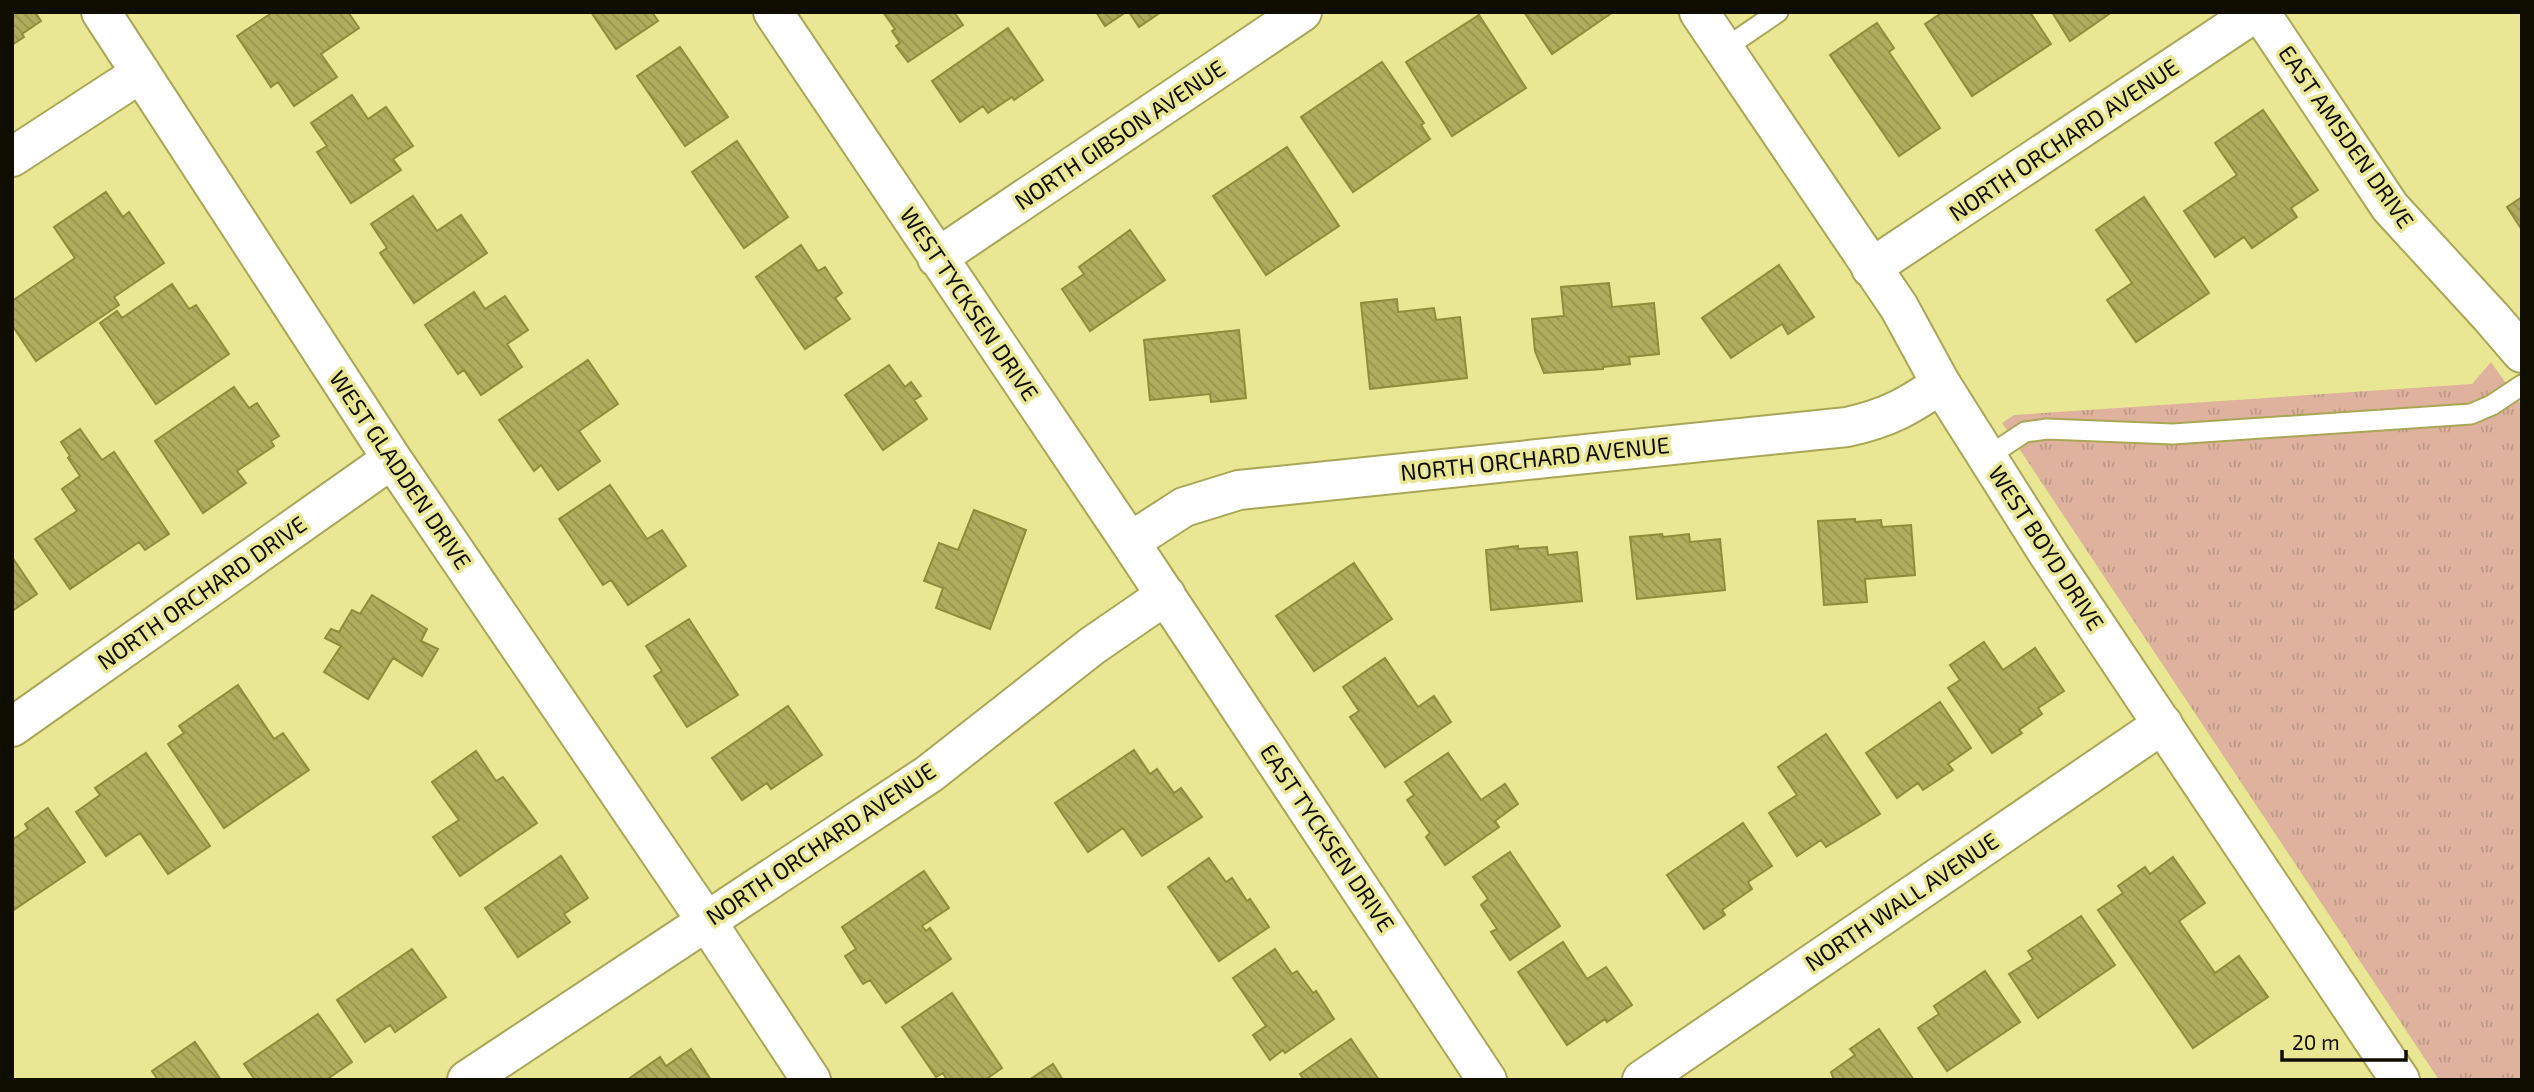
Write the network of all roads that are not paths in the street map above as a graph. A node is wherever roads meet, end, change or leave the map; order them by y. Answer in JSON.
{"nodes":[{"id":1,"x":101,"y":12,"type":"edge"},
{"id":2,"x":773,"y":12,"type":"edge"},
{"id":3,"x":1302,"y":12,"type":"edge"},
{"id":4,"x":1699,"y":12,"type":"edge"},
{"id":5,"x":1778,"y":12,"type":"edge"},
{"id":6,"x":2258,"y":12,"type":"edge"},
{"id":7,"x":1724,"y":49,"type":"junction"},
{"id":8,"x":141,"y":73,"type":"junction"},
{"id":9,"x":12,"y":157,"type":"edge"},
{"id":10,"x":937,"y":258,"type":"junction"},
{"id":11,"x":1871,"y":268,"type":"junction"},
{"id":12,"x":2522,"y":353,"type":"edge"},
{"id":13,"x":1941,"y":384,"type":"junction"},
{"id":14,"x":2522,"y":385,"type":"edge"},
{"id":15,"x":1987,"y":457,"type":"junction"},
{"id":16,"x":391,"y":459,"type":"junction"},
{"id":17,"x":1130,"y":542,"type":"junction"},
{"id":18,"x":1166,"y":595,"type":"junction"},
{"id":19,"x":2163,"y":724,"type":"junction"},
{"id":20,"x":12,"y":727,"type":"edge"},
{"id":21,"x":707,"y":922,"type":"junction"},
{"id":22,"x":467,"y":1080,"type":"edge"},
{"id":23,"x":811,"y":1080,"type":"edge"},
{"id":24,"x":1488,"y":1080,"type":"edge"},
{"id":25,"x":1642,"y":1080,"type":"edge"},
{"id":26,"x":2400,"y":1080,"type":"edge"}],
"edges":[{"from":1,"to":8,"type":"street","name":"WEST GLADDEN DRIVE"},
{"from":2,"to":10,"type":"street","name":"WEST TYCKSEN DRIVE"},
{"from":3,"to":10,"type":"street","name":"NORTH GIBSON AVENUE"},
{"from":4,"to":7,"type":"street","name":"WEST BOYD DRIVE"},
{"from":5,"to":7,"type":"lane"},
{"from":6,"to":11,"type":"street","name":"NORTH ORCHARD AVENUE"},
{"from":6,"to":12,"type":"street","name":"EAST AMSDEN DRIVE"},
{"from":7,"to":11,"type":"street","name":"WEST BOYD DRIVE"},
{"from":8,"to":9,"type":"street"},
{"from":8,"to":16,"type":"street","name":"WEST GLADDEN DRIVE"},
{"from":10,"to":17,"type":"street","name":"WEST TYCKSEN DRIVE"},
{"from":11,"to":13,"type":"street","name":"WEST BOYD DRIVE"},
{"from":13,"to":15,"type":"street","name":"WEST BOYD DRIVE"},
{"from":13,"to":17,"type":"street","name":"NORTH ORCHARD AVENUE"},
{"from":14,"to":15,"type":"lane"},
{"from":15,"to":19,"type":"street","name":"WEST BOYD DRIVE"},
{"from":16,"to":20,"type":"street","name":"NORTH ORCHARD DRIVE"},
{"from":16,"to":21,"type":"street","name":"WEST GLADDEN DRIVE"},
{"from":17,"to":18,"type":"street","name":"WEST TYCKSEN DRIVE"},
{"from":18,"to":21,"type":"street","name":"NORTH ORCHARD AVENUE"},
{"from":18,"to":24,"type":"street","name":"EAST TYCKSEN DRIVE"},
{"from":19,"to":25,"type":"street","name":"NORTH WALL AVENUE"},
{"from":19,"to":26,"type":"street","name":"WEST BOYD DRIVE"},
{"from":21,"to":22,"type":"street","name":"NORTH ORCHARD AVENUE"},
{"from":21,"to":23,"type":"street","name":"WEST GLADDEN DRIVE"}]}
